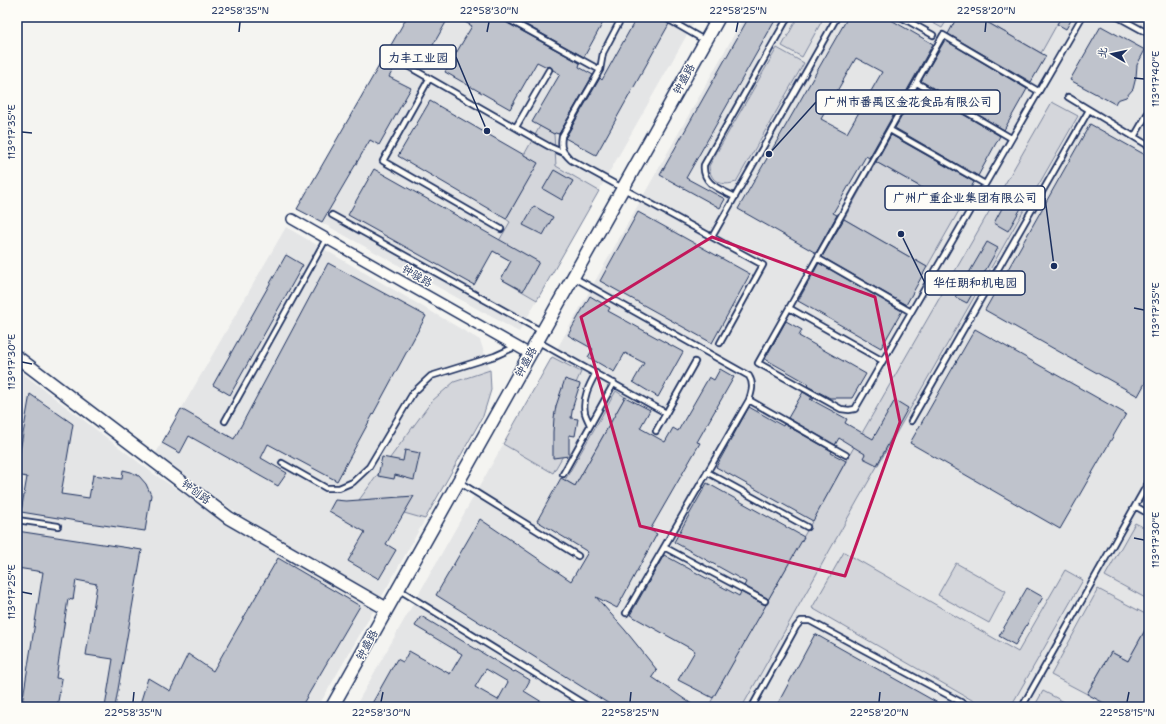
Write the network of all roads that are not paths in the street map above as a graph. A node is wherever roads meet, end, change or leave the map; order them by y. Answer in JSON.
{"nodes":[{"id":1,"x":504,"y":17,"type":"edge"},
{"id":2,"x":622,"y":17,"type":"edge"},
{"id":3,"x":664,"y":17,"type":"edge"},
{"id":4,"x":702,"y":17,"type":"edge"},
{"id":5,"x":788,"y":17,"type":"edge"},
{"id":6,"x":837,"y":17,"type":"edge"},
{"id":7,"x":901,"y":17,"type":"edge"},
{"id":8,"x":1082,"y":17,"type":"edge"},
{"id":9,"x":1118,"y":17,"type":"edge"},
{"id":10,"x":717,"y":21,"type":"edge"},
{"id":11,"x":1149,"y":34,"type":"edge"},
{"id":12,"x":933,"y":35,"type":"dead end"},
{"id":13,"x":706,"y":41,"type":"junction"},
{"id":14,"x":406,"y":65,"type":"dead end"},
{"id":15,"x":549,"y":70,"type":"dead end"},
{"id":16,"x":600,"y":70,"type":"junction"},
{"id":17,"x":429,"y":79,"type":"junction"},
{"id":18,"x":916,"y":83,"type":"junction"},
{"id":19,"x":1038,"y":91,"type":"junction"},
{"id":20,"x":1068,"y":97,"type":"dead end"},
{"id":21,"x":1089,"y":110,"type":"junction"},
{"id":22,"x":1149,"y":111,"type":"edge"},
{"id":23,"x":516,"y":127,"type":"junction"},
{"id":24,"x":890,"y":130,"type":"junction"},
{"id":25,"x":1134,"y":137,"type":"junction"},
{"id":26,"x":1011,"y":138,"type":"junction"},
{"id":27,"x":1149,"y":146,"type":"edge"},
{"id":28,"x":564,"y":153,"type":"junction"},
{"id":29,"x":985,"y":184,"type":"junction"},
{"id":30,"x":623,"y":188,"type":"junction"},
{"id":31,"x":735,"y":197,"type":"junction"},
{"id":32,"x":332,"y":215,"type":"dead end"},
{"id":33,"x":292,"y":219,"type":"dead end"},
{"id":34,"x":501,"y":229,"type":"dead end"},
{"id":35,"x":712,"y":236,"type":"junction"},
{"id":36,"x":326,"y":238,"type":"junction"},
{"id":37,"x":817,"y":258,"type":"junction"},
{"id":38,"x":573,"y":277,"type":"junction"},
{"id":39,"x":789,"y":308,"type":"junction"},
{"id":40,"x":911,"y":312,"type":"junction"},
{"id":41,"x":540,"y":336,"type":"junction"},
{"id":42,"x":720,"y":343,"type":"dead end"},
{"id":43,"x":517,"y":346,"type":"junction"},
{"id":44,"x":530,"y":354,"type":"junction"},
{"id":45,"x":17,"y":357,"type":"edge"},
{"id":46,"x":883,"y":361,"type":"junction"},
{"id":47,"x":695,"y":362,"type":"dead end"},
{"id":48,"x":596,"y":373,"type":"junction"},
{"id":49,"x":614,"y":383,"type":"junction"},
{"id":50,"x":749,"y":400,"type":"junction"},
{"id":51,"x":666,"y":412,"type":"junction"},
{"id":52,"x":225,"y":420,"type":"dead end"},
{"id":53,"x":911,"y":421,"type":"dead end"},
{"id":54,"x":590,"y":425,"type":"junction"},
{"id":55,"x":656,"y":431,"type":"dead end"},
{"id":56,"x":846,"y":455,"type":"dead end"},
{"id":57,"x":282,"y":463,"type":"dead end"},
{"id":58,"x":707,"y":472,"type":"junction"},
{"id":59,"x":563,"y":474,"type":"dead end"},
{"id":60,"x":1149,"y":481,"type":"edge"},
{"id":61,"x":459,"y":482,"type":"junction"},
{"id":62,"x":1135,"y":506,"type":"junction"},
{"id":63,"x":1149,"y":514,"type":"edge"},
{"id":64,"x":17,"y":520,"type":"edge"},
{"id":65,"x":58,"y":526,"type":"dead end"},
{"id":66,"x":807,"y":527,"type":"dead end"},
{"id":67,"x":664,"y":547,"type":"junction"},
{"id":68,"x":578,"y":556,"type":"dead end"},
{"id":69,"x":398,"y":589,"type":"junction"},
{"id":70,"x":766,"y":601,"type":"dead end"},
{"id":71,"x":387,"y":609,"type":"junction"},
{"id":72,"x":626,"y":612,"type":"dead end"},
{"id":73,"x":332,"y":707,"type":"edge"},
{"id":74,"x":589,"y":707,"type":"edge"},
{"id":75,"x":752,"y":707,"type":"edge"},
{"id":76,"x":970,"y":707,"type":"edge"},
{"id":77,"x":1022,"y":707,"type":"edge"}],
"edges":[{"from":1,"to":16,"type":"lane"},
{"from":2,"to":16,"type":"lane"},
{"from":3,"to":13,"type":"lane"},
{"from":4,"to":10,"type":"lane"},
{"from":5,"to":31,"type":"lane"},
{"from":6,"to":31,"type":"lane"},
{"from":7,"to":12,"type":"lane"},
{"from":8,"to":19,"type":"lane"},
{"from":9,"to":11,"type":"lane"},
{"from":10,"to":13,"type":"street","name":"钟盛路"},
{"from":13,"to":30,"type":"street","name":"钟盛路"},
{"from":14,"to":17,"type":"lane"},
{"from":15,"to":23,"type":"lane"},
{"from":16,"to":28,"type":"lane"},
{"from":17,"to":23,"type":"lane"},
{"from":17,"to":34,"type":"lane"},
{"from":18,"to":19,"type":"lane"},
{"from":18,"to":24,"type":"lane"},
{"from":18,"to":26,"type":"lane"},
{"from":19,"to":26,"type":"lane"},
{"from":20,"to":21,"type":"lane"},
{"from":21,"to":25,"type":"lane"},
{"from":21,"to":53,"type":"lane"},
{"from":22,"to":25,"type":"lane"},
{"from":23,"to":28,"type":"lane"},
{"from":24,"to":29,"type":"lane"},
{"from":24,"to":37,"type":"lane"},
{"from":25,"to":27,"type":"lane"},
{"from":26,"to":29,"type":"lane"},
{"from":28,"to":30,"type":"lane"},
{"from":29,"to":40,"type":"lane"},
{"from":30,"to":35,"type":"lane"},
{"from":30,"to":38,"type":"street","name":"钟盛路"},
{"from":31,"to":35,"type":"lane"},
{"from":32,"to":41,"type":"lane"},
{"from":33,"to":36,"type":"street","name":"钟骏路"},
{"from":35,"to":42,"type":"lane"},
{"from":36,"to":43,"type":"street","name":"钟骏路"},
{"from":36,"to":52,"type":"lane"},
{"from":37,"to":39,"type":"lane"},
{"from":37,"to":40,"type":"lane"},
{"from":38,"to":41,"type":"street","name":"钟盛路"},
{"from":38,"to":50,"type":"lane"},
{"from":39,"to":46,"type":"lane"},
{"from":39,"to":46,"type":"lane"},
{"from":40,"to":46,"type":"lane"},
{"from":41,"to":44,"type":"street","name":"钟盛路"},
{"from":41,"to":48,"type":"lane"},
{"from":43,"to":44,"type":"street","name":"钟骏路"},
{"from":43,"to":57,"type":"lane"},
{"from":44,"to":61,"type":"street","name":"钟盛路"},
{"from":45,"to":71,"type":"street","name":"钟创路"},
{"from":47,"to":51,"type":"lane"},
{"from":48,"to":49,"type":"lane"},
{"from":48,"to":54,"type":"lane"},
{"from":49,"to":51,"type":"lane"},
{"from":49,"to":54,"type":"lane"},
{"from":50,"to":56,"type":"lane"},
{"from":50,"to":58,"type":"lane"},
{"from":51,"to":55,"type":"lane"},
{"from":54,"to":59,"type":"lane"},
{"from":58,"to":66,"type":"lane"},
{"from":58,"to":67,"type":"lane"},
{"from":60,"to":62,"type":"lane"},
{"from":61,"to":68,"type":"lane"},
{"from":61,"to":69,"type":"street","name":"钟盛路"},
{"from":62,"to":63,"type":"lane"},
{"from":62,"to":77,"type":"lane"},
{"from":64,"to":65,"type":"lane"},
{"from":67,"to":70,"type":"lane"},
{"from":67,"to":72,"type":"lane"},
{"from":69,"to":71,"type":"street","name":"钟盛路"},
{"from":69,"to":74,"type":"lane"},
{"from":71,"to":73,"type":"street","name":"钟盛路"},
{"from":75,"to":76,"type":"lane"}]}
